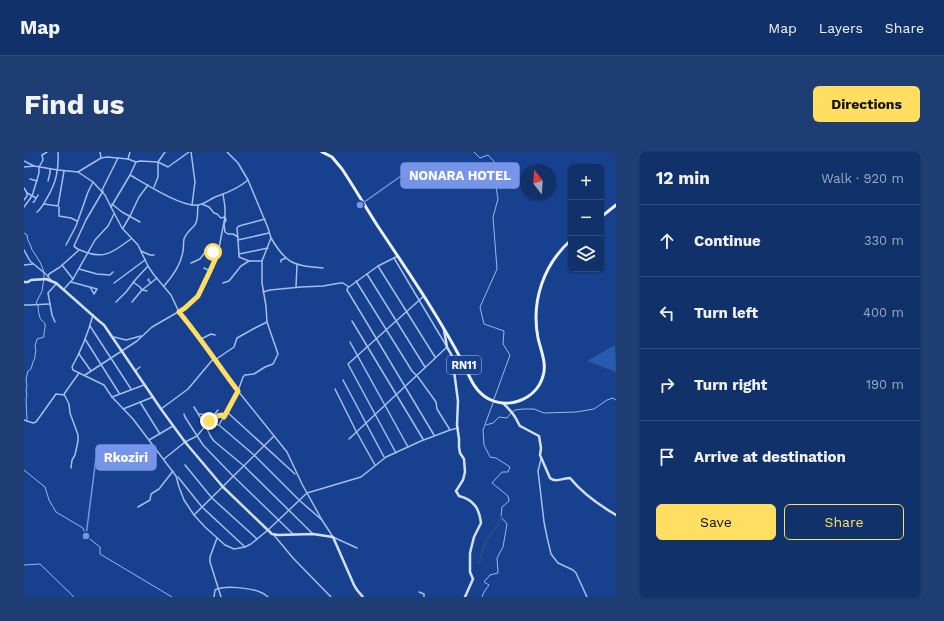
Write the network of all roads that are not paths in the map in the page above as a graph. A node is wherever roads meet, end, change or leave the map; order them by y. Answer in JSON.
{"nodes":[{"id":1,"x":47,"y":152,"type":"edge"},
{"id":2,"x":58,"y":152,"type":"edge"},
{"id":3,"x":100,"y":152,"type":"edge"},
{"id":4,"x":130,"y":152,"type":"edge"},
{"id":5,"x":165,"y":152,"type":"edge"},
{"id":6,"x":190,"y":152,"type":"edge"},
{"id":7,"x":227,"y":152,"type":"edge"},
{"id":8,"x":322,"y":152,"type":"edge"},
{"id":9,"x":101,"y":158,"type":"junction"},
{"id":10,"x":118,"y":158,"type":"junction"},
{"id":11,"x":128,"y":159,"type":"junction"},
{"id":12,"x":24,"y":161,"type":"edge"},
{"id":13,"x":136,"y":162,"type":"junction"},
{"id":14,"x":158,"y":162,"type":"junction"},
{"id":15,"x":34,"y":166,"type":"junction"},
{"id":16,"x":24,"y":167,"type":"edge"},
{"id":17,"x":39,"y":167,"type":"junction"},
{"id":18,"x":50,"y":169,"type":"junction"},
{"id":19,"x":58,"y":170,"type":"junction"},
{"id":20,"x":64,"y":171,"type":"junction"},
{"id":21,"x":78,"y":172,"type":"junction"},
{"id":22,"x":130,"y":175,"type":"junction"},
{"id":23,"x":30,"y":179,"type":"dead end"},
{"id":24,"x":248,"y":180,"type":"junction"},
{"id":25,"x":36,"y":181,"type":"junction"},
{"id":26,"x":48,"y":181,"type":"dead end"},
{"id":27,"x":93,"y":182,"type":"junction"},
{"id":28,"x":40,"y":183,"type":"dead end"},
{"id":29,"x":148,"y":185,"type":"junction"},
{"id":30,"x":24,"y":188,"type":"edge"},
{"id":31,"x":153,"y":188,"type":"junction"},
{"id":32,"x":102,"y":190,"type":"junction"},
{"id":33,"x":27,"y":193,"type":"junction"},
{"id":34,"x":223,"y":194,"type":"junction"},
{"id":35,"x":32,"y":195,"type":"junction"},
{"id":36,"x":38,"y":195,"type":"dead end"},
{"id":37,"x":36,"y":198,"type":"junction"},
{"id":38,"x":24,"y":200,"type":"edge"},
{"id":39,"x":33,"y":202,"type":"dead end"},
{"id":40,"x":44,"y":204,"type":"junction"},
{"id":41,"x":202,"y":204,"type":"junction"},
{"id":42,"x":59,"y":205,"type":"junction"},
{"id":43,"x":192,"y":205,"type":"junction"},
{"id":44,"x":198,"y":205,"type":"junction"},
{"id":45,"x":616,"y":205,"type":"edge"},
{"id":46,"x":111,"y":206,"type":"junction"},
{"id":47,"x":24,"y":207,"type":"edge"},
{"id":48,"x":37,"y":212,"type":"dead end"},
{"id":49,"x":114,"y":214,"type":"junction"},
{"id":50,"x":604,"y":215,"type":"edge"},
{"id":51,"x":130,"y":216,"type":"junction"},
{"id":52,"x":225,"y":217,"type":"junction"},
{"id":53,"x":265,"y":220,"type":"junction"},
{"id":54,"x":77,"y":221,"type":"junction"},
{"id":55,"x":140,"y":222,"type":"dead end"},
{"id":56,"x":122,"y":228,"type":"junction"},
{"id":57,"x":270,"y":233,"type":"junction"},
{"id":58,"x":238,"y":238,"type":"junction"},
{"id":59,"x":271,"y":238,"type":"junction"},
{"id":60,"x":132,"y":239,"type":"junction"},
{"id":61,"x":568,"y":243,"type":"edge"},
{"id":62,"x":66,"y":245,"type":"dead end"},
{"id":63,"x":268,"y":248,"type":"junction"},
{"id":64,"x":218,"y":249,"type":"junction"},
{"id":65,"x":79,"y":250,"type":"junction"},
{"id":66,"x":141,"y":250,"type":"junction"},
{"id":67,"x":215,"y":250,"type":"junction"},
{"id":68,"x":24,"y":251,"type":"edge"},
{"id":69,"x":89,"y":253,"type":"junction"},
{"id":70,"x":238,"y":254,"type":"junction"},
{"id":71,"x":154,"y":255,"type":"dead end"},
{"id":72,"x":211,"y":255,"type":"dead end"},
{"id":73,"x":396,"y":257,"type":"junction"},
{"id":74,"x":286,"y":258,"type":"junction"},
{"id":75,"x":146,"y":260,"type":"junction"},
{"id":76,"x":249,"y":261,"type":"junction"},
{"id":77,"x":262,"y":261,"type":"junction"},
{"id":78,"x":281,"y":262,"type":"dead end"},
{"id":79,"x":191,"y":263,"type":"dead end"},
{"id":80,"x":33,"y":264,"type":"junction"},
{"id":81,"x":24,"y":265,"type":"edge"},
{"id":82,"x":62,"y":265,"type":"junction"},
{"id":83,"x":297,"y":265,"type":"junction"},
{"id":84,"x":148,"y":266,"type":"junction"},
{"id":85,"x":378,"y":266,"type":"junction"},
{"id":86,"x":204,"y":268,"type":"dead end"},
{"id":87,"x":323,"y":268,"type":"dead end"},
{"id":88,"x":79,"y":269,"type":"junction"},
{"id":89,"x":210,"y":271,"type":"junction"},
{"id":90,"x":113,"y":272,"type":"dead end"},
{"id":91,"x":170,"y":274,"type":"dead end"},
{"id":92,"x":366,"y":274,"type":"junction"},
{"id":93,"x":48,"y":278,"type":"junction"},
{"id":94,"x":157,"y":278,"type":"junction"},
{"id":95,"x":171,"y":278,"type":"junction"},
{"id":96,"x":73,"y":279,"type":"junction"},
{"id":97,"x":149,"y":279,"type":"dead end"},
{"id":98,"x":24,"y":282,"type":"edge"},
{"id":99,"x":71,"y":282,"type":"junction"},
{"id":100,"x":133,"y":282,"type":"junction"},
{"id":101,"x":356,"y":282,"type":"junction"},
{"id":102,"x":56,"y":283,"type":"junction"},
{"id":103,"x":114,"y":283,"type":"dead end"},
{"id":104,"x":151,"y":283,"type":"junction"},
{"id":105,"x":223,"y":283,"type":"dead end"},
{"id":106,"x":164,"y":286,"type":"junction"},
{"id":107,"x":90,"y":287,"type":"dead end"},
{"id":108,"x":296,"y":287,"type":"junction"},
{"id":109,"x":348,"y":287,"type":"junction"},
{"id":110,"x":64,"y":289,"type":"junction"},
{"id":111,"x":138,"y":290,"type":"dead end"},
{"id":112,"x":141,"y":291,"type":"junction"},
{"id":113,"x":147,"y":291,"type":"dead end"},
{"id":114,"x":263,"y":292,"type":"junction"},
{"id":115,"x":424,"y":296,"type":"junction"},
{"id":116,"x":419,"y":300,"type":"junction"},
{"id":117,"x":116,"y":302,"type":"dead end"},
{"id":118,"x":132,"y":302,"type":"dead end"},
{"id":119,"x":50,"y":304,"type":"junction"},
{"id":120,"x":24,"y":305,"type":"edge"},
{"id":121,"x":179,"y":312,"type":"junction"},
{"id":122,"x":406,"y":312,"type":"junction"},
{"id":123,"x":262,"y":313,"type":"dead end"},
{"id":124,"x":266,"y":314,"type":"junction"},
{"id":125,"x":93,"y":315,"type":"junction"},
{"id":126,"x":396,"y":320,"type":"junction"},
{"id":127,"x":352,"y":321,"type":"dead end"},
{"id":128,"x":55,"y":322,"type":"dead end"},
{"id":129,"x":267,"y":322,"type":"junction"},
{"id":130,"x":90,"y":326,"type":"junction"},
{"id":131,"x":386,"y":329,"type":"junction"},
{"id":132,"x":444,"y":329,"type":"junction"},
{"id":133,"x":215,"y":335,"type":"dead end"},
{"id":134,"x":142,"y":336,"type":"junction"},
{"id":135,"x":112,"y":337,"type":"junction"},
{"id":136,"x":376,"y":338,"type":"junction"},
{"id":137,"x":85,"y":339,"type":"junction"},
{"id":138,"x":201,"y":339,"type":"junction"},
{"id":139,"x":350,"y":342,"type":"dead end"},
{"id":140,"x":367,"y":347,"type":"junction"},
{"id":141,"x":447,"y":347,"type":"junction"},
{"id":142,"x":121,"y":351,"type":"junction"},
{"id":143,"x":79,"y":354,"type":"junction"},
{"id":144,"x":358,"y":355,"type":"junction"},
{"id":145,"x":111,"y":357,"type":"junction"},
{"id":146,"x":435,"y":358,"type":"junction"},
{"id":147,"x":215,"y":359,"type":"junction"},
{"id":148,"x":101,"y":364,"type":"junction"},
{"id":149,"x":140,"y":366,"type":"dead end"},
{"id":150,"x":425,"y":367,"type":"junction"},
{"id":151,"x":90,"y":371,"type":"junction"},
{"id":152,"x":135,"y":372,"type":"junction"},
{"id":153,"x":79,"y":373,"type":"junction"},
{"id":154,"x":84,"y":375,"type":"junction"},
{"id":155,"x":416,"y":375,"type":"junction"},
{"id":156,"x":343,"y":380,"type":"dead end"},
{"id":157,"x":144,"y":385,"type":"junction"},
{"id":158,"x":405,"y":386,"type":"junction"},
{"id":159,"x":131,"y":389,"type":"junction"},
{"id":160,"x":335,"y":389,"type":"dead end"},
{"id":161,"x":238,"y":391,"type":"junction"},
{"id":162,"x":120,"y":393,"type":"junction"},
{"id":163,"x":64,"y":395,"type":"junction"},
{"id":164,"x":396,"y":395,"type":"junction"},
{"id":165,"x":112,"y":397,"type":"junction"},
{"id":166,"x":152,"y":397,"type":"junction"},
{"id":167,"x":140,"y":402,"type":"junction"},
{"id":168,"x":385,"y":404,"type":"junction"},
{"id":169,"x":504,"y":404,"type":"junction"},
{"id":170,"x":194,"y":406,"type":"dead end"},
{"id":171,"x":123,"y":408,"type":"junction"},
{"id":172,"x":161,"y":409,"type":"junction"},
{"id":173,"x":218,"y":410,"type":"dead end"},
{"id":174,"x":227,"y":412,"type":"junction"},
{"id":175,"x":184,"y":414,"type":"dead end"},
{"id":176,"x":199,"y":414,"type":"junction"},
{"id":177,"x":375,"y":414,"type":"junction"},
{"id":178,"x":210,"y":415,"type":"dead end"},
{"id":179,"x":213,"y":417,"type":"junction"},
{"id":180,"x":224,"y":417,"type":"junction"},
{"id":181,"x":24,"y":420,"type":"edge"},
{"id":182,"x":366,"y":423,"type":"junction"},
{"id":183,"x":208,"y":424,"type":"junction"},
{"id":184,"x":206,"y":425,"type":"junction"},
{"id":185,"x":219,"y":425,"type":"junction"},
{"id":186,"x":173,"y":426,"type":"junction"},
{"id":187,"x":458,"y":428,"type":"junction"},
{"id":188,"x":450,"y":430,"type":"junction"},
{"id":189,"x":356,"y":431,"type":"junction"},
{"id":190,"x":160,"y":434,"type":"junction"},
{"id":191,"x":434,"y":435,"type":"junction"},
{"id":192,"x":197,"y":436,"type":"junction"},
{"id":193,"x":274,"y":436,"type":"junction"},
{"id":194,"x":348,"y":439,"type":"dead end"},
{"id":195,"x":149,"y":440,"type":"junction"},
{"id":196,"x":423,"y":440,"type":"junction"},
{"id":197,"x":185,"y":442,"type":"junction"},
{"id":198,"x":265,"y":445,"type":"junction"},
{"id":199,"x":408,"y":447,"type":"junction"},
{"id":200,"x":396,"y":453,"type":"junction"},
{"id":201,"x":254,"y":455,"type":"junction"},
{"id":202,"x":384,"y":458,"type":"junction"},
{"id":203,"x":164,"y":459,"type":"junction"},
{"id":204,"x":541,"y":459,"type":"junction"},
{"id":205,"x":185,"y":465,"type":"dead end"},
{"id":206,"x":375,"y":465,"type":"junction"},
{"id":207,"x":244,"y":466,"type":"junction"},
{"id":208,"x":71,"y":468,"type":"dead end"},
{"id":209,"x":173,"y":471,"type":"junction"},
{"id":210,"x":297,"y":475,"type":"junction"},
{"id":211,"x":176,"y":476,"type":"junction"},
{"id":212,"x":233,"y":476,"type":"junction"},
{"id":213,"x":222,"y":487,"type":"junction"},
{"id":214,"x":307,"y":493,"type":"junction"},
{"id":215,"x":212,"y":498,"type":"junction"},
{"id":216,"x":299,"y":500,"type":"junction"},
{"id":217,"x":138,"y":507,"type":"dead end"},
{"id":218,"x":202,"y":507,"type":"junction"},
{"id":219,"x":289,"y":510,"type":"junction"},
{"id":220,"x":194,"y":515,"type":"junction"},
{"id":221,"x":616,"y":515,"type":"edge"},
{"id":222,"x":279,"y":520,"type":"junction"},
{"id":223,"x":322,"y":520,"type":"junction"},
{"id":224,"x":268,"y":530,"type":"junction"},
{"id":225,"x":273,"y":534,"type":"junction"},
{"id":226,"x":293,"y":534,"type":"junction"},
{"id":227,"x":313,"y":534,"type":"junction"},
{"id":228,"x":333,"y":537,"type":"junction"},
{"id":229,"x":217,"y":538,"type":"junction"},
{"id":230,"x":257,"y":539,"type":"junction"},
{"id":231,"x":245,"y":548,"type":"junction"},
{"id":232,"x":357,"y":548,"type":"dead end"},
{"id":233,"x":218,"y":589,"type":"junction"},
{"id":234,"x":419,"y":592,"type":"dead end"},
{"id":235,"x":214,"y":597,"type":"edge"},
{"id":236,"x":221,"y":597,"type":"edge"},
{"id":237,"x":268,"y":597,"type":"edge"},
{"id":238,"x":331,"y":597,"type":"edge"},
{"id":239,"x":363,"y":597,"type":"edge"},
{"id":240,"x":424,"y":597,"type":"edge"},
{"id":241,"x":465,"y":597,"type":"edge"},
{"id":242,"x":587,"y":597,"type":"edge"}],
"edges":[{"from":1,"to":17,"type":"street"},
{"from":2,"to":19,"type":"street"},
{"from":3,"to":9,"type":"street"},
{"from":4,"to":11,"type":"street"},
{"from":5,"to":14,"type":"street"},
{"from":6,"to":14,"type":"street"},
{"from":6,"to":43,"type":"street"},
{"from":7,"to":24,"type":"street"},
{"from":8,"to":73,"type":"main road","number":"RN11"},
{"from":9,"to":10,"type":"street"},
{"from":9,"to":21,"type":"street"},
{"from":10,"to":11,"type":"street"},
{"from":10,"to":32,"type":"street"},
{"from":11,"to":13,"type":"street"},
{"from":12,"to":15,"type":"street"},
{"from":13,"to":14,"type":"street"},
{"from":13,"to":22,"type":"street"},
{"from":14,"to":31,"type":"street"},
{"from":15,"to":16,"type":"street"},
{"from":15,"to":17,"type":"street"},
{"from":17,"to":18,"type":"street"},
{"from":17,"to":25,"type":"street"},
{"from":18,"to":19,"type":"street"},
{"from":18,"to":26,"type":"street"},
{"from":19,"to":20,"type":"street"},
{"from":19,"to":40,"type":"street"},
{"from":20,"to":21,"type":"street"},
{"from":20,"to":42,"type":"street"},
{"from":21,"to":27,"type":"street"},
{"from":22,"to":29,"type":"street"},
{"from":22,"to":46,"type":"street"},
{"from":23,"to":25,"type":"street"},
{"from":24,"to":34,"type":"street"},
{"from":24,"to":53,"type":"street"},
{"from":25,"to":28,"type":"street"},
{"from":25,"to":35,"type":"street"},
{"from":27,"to":32,"type":"street"},
{"from":27,"to":54,"type":"street"},
{"from":29,"to":31,"type":"street"},
{"from":29,"to":51,"type":"street"},
{"from":30,"to":33,"type":"street"},
{"from":31,"to":43,"type":"street"},
{"from":32,"to":46,"type":"street"},
{"from":32,"to":65,"type":"street"},
{"from":33,"to":35,"type":"street"},
{"from":33,"to":38,"type":"street"},
{"from":34,"to":41,"type":"street"},
{"from":34,"to":52,"type":"street"},
{"from":35,"to":37,"type":"street"},
{"from":35,"to":47,"type":"street"},
{"from":36,"to":37,"type":"street"},
{"from":37,"to":39,"type":"street"},
{"from":40,"to":42,"type":"street"},
{"from":40,"to":48,"type":"street"},
{"from":41,"to":44,"type":"street"},
{"from":41,"to":52,"type":"street"},
{"from":42,"to":54,"type":"street"},
{"from":43,"to":44,"type":"street"},
{"from":44,"to":95,"type":"street"},
{"from":45,"to":50,"type":"main road"},
{"from":46,"to":49,"type":"street"},
{"from":46,"to":51,"type":"street"},
{"from":49,"to":56,"type":"street"},
{"from":49,"to":69,"type":"street"},
{"from":51,"to":55,"type":"street"},
{"from":51,"to":56,"type":"street"},
{"from":52,"to":58,"type":"street"},
{"from":52,"to":64,"type":"street"},
{"from":53,"to":57,"type":"street"},
{"from":53,"to":58,"type":"street"},
{"from":54,"to":62,"type":"street"},
{"from":56,"to":60,"type":"street"},
{"from":57,"to":58,"type":"street"},
{"from":57,"to":59,"type":"street"},
{"from":58,"to":70,"type":"street"},
{"from":59,"to":63,"type":"street"},
{"from":59,"to":74,"type":"street"},
{"from":60,"to":66,"type":"street"},
{"from":60,"to":69,"type":"street"},
{"from":61,"to":169,"type":"main road"},
{"from":63,"to":70,"type":"street"},
{"from":63,"to":77,"type":"street"},
{"from":64,"to":67,"type":"street"},
{"from":64,"to":89,"type":"street"},
{"from":65,"to":69,"type":"street"},
{"from":65,"to":82,"type":"street"},
{"from":66,"to":71,"type":"street"},
{"from":66,"to":75,"type":"street"},
{"from":67,"to":72,"type":"street"},
{"from":67,"to":79,"type":"street"},
{"from":68,"to":80,"type":"street"},
{"from":69,"to":88,"type":"street"},
{"from":70,"to":76,"type":"street"},
{"from":73,"to":85,"type":"street"},
{"from":73,"to":115,"type":"main road","number":"RN11"},
{"from":73,"to":116,"type":"street"},
{"from":74,"to":78,"type":"street"},
{"from":74,"to":83,"type":"street"},
{"from":75,"to":84,"type":"street"},
{"from":75,"to":103,"type":"street"},
{"from":76,"to":77,"type":"street"},
{"from":76,"to":105,"type":"street"},
{"from":77,"to":114,"type":"street"},
{"from":80,"to":81,"type":"street"},
{"from":80,"to":93,"type":"street"},
{"from":82,"to":93,"type":"street"},
{"from":82,"to":96,"type":"street"},
{"from":83,"to":87,"type":"street"},
{"from":83,"to":108,"type":"street"},
{"from":84,"to":94,"type":"street"},
{"from":84,"to":100,"type":"street"},
{"from":85,"to":92,"type":"street"},
{"from":85,"to":122,"type":"street"},
{"from":86,"to":89,"type":"street"},
{"from":88,"to":90,"type":"street"},
{"from":88,"to":96,"type":"street"},
{"from":89,"to":121,"type":"street"},
{"from":91,"to":95,"type":"street"},
{"from":92,"to":101,"type":"street"},
{"from":92,"to":126,"type":"street"},
{"from":93,"to":98,"type":"street"},
{"from":93,"to":102,"type":"street"},
{"from":94,"to":104,"type":"street"},
{"from":94,"to":106,"type":"street"},
{"from":95,"to":106,"type":"street"},
{"from":96,"to":99,"type":"street"},
{"from":97,"to":104,"type":"street"},
{"from":99,"to":107,"type":"street"},
{"from":99,"to":110,"type":"street"},
{"from":100,"to":112,"type":"street"},
{"from":100,"to":117,"type":"street"},
{"from":101,"to":109,"type":"street"},
{"from":101,"to":131,"type":"street"},
{"from":102,"to":110,"type":"street"},
{"from":102,"to":119,"type":"street"},
{"from":104,"to":112,"type":"street"},
{"from":106,"to":121,"type":"street"},
{"from":108,"to":109,"type":"street"},
{"from":108,"to":114,"type":"street"},
{"from":109,"to":136,"type":"street"},
{"from":110,"to":125,"type":"street"},
{"from":111,"to":112,"type":"street"},
{"from":112,"to":113,"type":"street"},
{"from":112,"to":118,"type":"street"},
{"from":114,"to":124,"type":"street"},
{"from":115,"to":116,"type":"street"},
{"from":115,"to":132,"type":"main road","number":"RN11"},
{"from":116,"to":122,"type":"street"},
{"from":116,"to":141,"type":"street"},
{"from":119,"to":120,"type":"street"},
{"from":119,"to":128,"type":"street"},
{"from":121,"to":134,"type":"street"},
{"from":121,"to":138,"type":"street"},
{"from":122,"to":126,"type":"street"},
{"from":122,"to":146,"type":"street"},
{"from":123,"to":124,"type":"street"},
{"from":124,"to":129,"type":"street"},
{"from":125,"to":130,"type":"street"},
{"from":125,"to":135,"type":"street"},
{"from":126,"to":131,"type":"street"},
{"from":126,"to":150,"type":"street"},
{"from":127,"to":140,"type":"street"},
{"from":129,"to":147,"type":"street"},
{"from":129,"to":161,"type":"street"},
{"from":130,"to":137,"type":"street"},
{"from":130,"to":145,"type":"street"},
{"from":131,"to":136,"type":"street"},
{"from":131,"to":155,"type":"street"},
{"from":132,"to":141,"type":"street"},
{"from":132,"to":169,"type":"main road","number":"RN11"},
{"from":133,"to":138,"type":"street"},
{"from":134,"to":135,"type":"street"},
{"from":134,"to":142,"type":"street"},
{"from":135,"to":142,"type":"street"},
{"from":136,"to":140,"type":"street"},
{"from":136,"to":158,"type":"street"},
{"from":137,"to":143,"type":"street"},
{"from":137,"to":148,"type":"street"},
{"from":138,"to":147,"type":"street"},
{"from":139,"to":144,"type":"street"},
{"from":140,"to":144,"type":"street"},
{"from":140,"to":164,"type":"street"},
{"from":141,"to":146,"type":"street"},
{"from":141,"to":187,"type":"street"},
{"from":142,"to":145,"type":"street"},
{"from":142,"to":152,"type":"street"},
{"from":143,"to":151,"type":"street"},
{"from":143,"to":153,"type":"street"},
{"from":144,"to":168,"type":"street"},
{"from":144,"to":177,"type":"street"},
{"from":145,"to":148,"type":"street"},
{"from":145,"to":159,"type":"street"},
{"from":146,"to":150,"type":"street"},
{"from":147,"to":161,"type":"street"},
{"from":147,"to":172,"type":"street"},
{"from":148,"to":151,"type":"street"},
{"from":148,"to":162,"type":"street"},
{"from":149,"to":152,"type":"street"},
{"from":150,"to":155,"type":"street"},
{"from":151,"to":154,"type":"street"},
{"from":152,"to":157,"type":"street"},
{"from":153,"to":154,"type":"street"},
{"from":153,"to":163,"type":"street"},
{"from":154,"to":165,"type":"street"},
{"from":155,"to":158,"type":"street"},
{"from":155,"to":188,"type":"street"},
{"from":156,"to":182,"type":"street"},
{"from":157,"to":159,"type":"street"},
{"from":157,"to":166,"type":"street"},
{"from":158,"to":164,"type":"street"},
{"from":158,"to":191,"type":"street"},
{"from":159,"to":162,"type":"street"},
{"from":160,"to":189,"type":"street"},
{"from":161,"to":174,"type":"street"},
{"from":161,"to":193,"type":"street"},
{"from":162,"to":165,"type":"street"},
{"from":163,"to":181,"type":"street"},
{"from":163,"to":208,"type":"street"},
{"from":164,"to":168,"type":"street"},
{"from":164,"to":196,"type":"street"},
{"from":165,"to":171,"type":"street"},
{"from":166,"to":167,"type":"street"},
{"from":166,"to":172,"type":"street"},
{"from":167,"to":171,"type":"street"},
{"from":167,"to":190,"type":"street"},
{"from":168,"to":177,"type":"street"},
{"from":168,"to":199,"type":"street"},
{"from":169,"to":204,"type":"street"},
{"from":170,"to":176,"type":"street"},
{"from":171,"to":195,"type":"street"},
{"from":172,"to":186,"type":"street"},
{"from":173,"to":179,"type":"street"},
{"from":174,"to":180,"type":"street"},
{"from":174,"to":198,"type":"street"},
{"from":175,"to":192,"type":"street"},
{"from":176,"to":178,"type":"street"},
{"from":176,"to":184,"type":"street"},
{"from":177,"to":182,"type":"street"},
{"from":177,"to":200,"type":"street"},
{"from":179,"to":180,"type":"street"},
{"from":179,"to":183,"type":"street"},
{"from":180,"to":185,"type":"street"},
{"from":182,"to":189,"type":"street"},
{"from":182,"to":202,"type":"street"},
{"from":183,"to":184,"type":"street"},
{"from":183,"to":185,"type":"street"},
{"from":184,"to":192,"type":"street"},
{"from":184,"to":207,"type":"street"},
{"from":185,"to":201,"type":"street"},
{"from":186,"to":190,"type":"street"},
{"from":186,"to":197,"type":"street"},
{"from":187,"to":188,"type":"street"},
{"from":187,"to":241,"type":"street"},
{"from":188,"to":191,"type":"street"},
{"from":189,"to":194,"type":"street"},
{"from":189,"to":206,"type":"street"},
{"from":190,"to":195,"type":"street"},
{"from":191,"to":196,"type":"street"},
{"from":192,"to":197,"type":"street"},
{"from":192,"to":212,"type":"street"},
{"from":193,"to":198,"type":"street"},
{"from":193,"to":210,"type":"street"},
{"from":195,"to":203,"type":"street"},
{"from":196,"to":199,"type":"street"},
{"from":197,"to":203,"type":"street"},
{"from":197,"to":213,"type":"street"},
{"from":198,"to":201,"type":"street"},
{"from":198,"to":210,"type":"street"},
{"from":199,"to":200,"type":"street"},
{"from":200,"to":202,"type":"street"},
{"from":201,"to":207,"type":"street"},
{"from":201,"to":216,"type":"street"},
{"from":202,"to":206,"type":"street"},
{"from":203,"to":209,"type":"street"},
{"from":204,"to":221,"type":"street"},
{"from":204,"to":242,"type":"street"},
{"from":205,"to":215,"type":"street"},
{"from":206,"to":214,"type":"street"},
{"from":207,"to":212,"type":"street"},
{"from":207,"to":219,"type":"street"},
{"from":209,"to":211,"type":"street"},
{"from":209,"to":217,"type":"street"},
{"from":210,"to":214,"type":"street"},
{"from":211,"to":218,"type":"street"},
{"from":211,"to":220,"type":"street"},
{"from":212,"to":213,"type":"street"},
{"from":212,"to":222,"type":"street"},
{"from":213,"to":215,"type":"street"},
{"from":213,"to":224,"type":"street"},
{"from":214,"to":216,"type":"street"},
{"from":214,"to":223,"type":"street"},
{"from":215,"to":218,"type":"street"},
{"from":215,"to":230,"type":"street"},
{"from":216,"to":219,"type":"street"},
{"from":216,"to":223,"type":"street"},
{"from":218,"to":220,"type":"street"},
{"from":218,"to":231,"type":"street"},
{"from":219,"to":222,"type":"street"},
{"from":219,"to":227,"type":"street"},
{"from":220,"to":229,"type":"street"},
{"from":222,"to":224,"type":"street"},
{"from":222,"to":226,"type":"street"},
{"from":223,"to":228,"type":"street"},
{"from":224,"to":225,"type":"street"},
{"from":224,"to":230,"type":"street"},
{"from":225,"to":226,"type":"street"},
{"from":225,"to":238,"type":"street"},
{"from":226,"to":227,"type":"street"},
{"from":227,"to":228,"type":"street"},
{"from":228,"to":232,"type":"street"},
{"from":228,"to":239,"type":"street"},
{"from":229,"to":231,"type":"street"},
{"from":229,"to":233,"type":"street"},
{"from":230,"to":231,"type":"street"},
{"from":233,"to":235,"type":"street"},
{"from":233,"to":236,"type":"street"},
{"from":233,"to":237,"type":"street"},
{"from":234,"to":240,"type":"street"}]}
